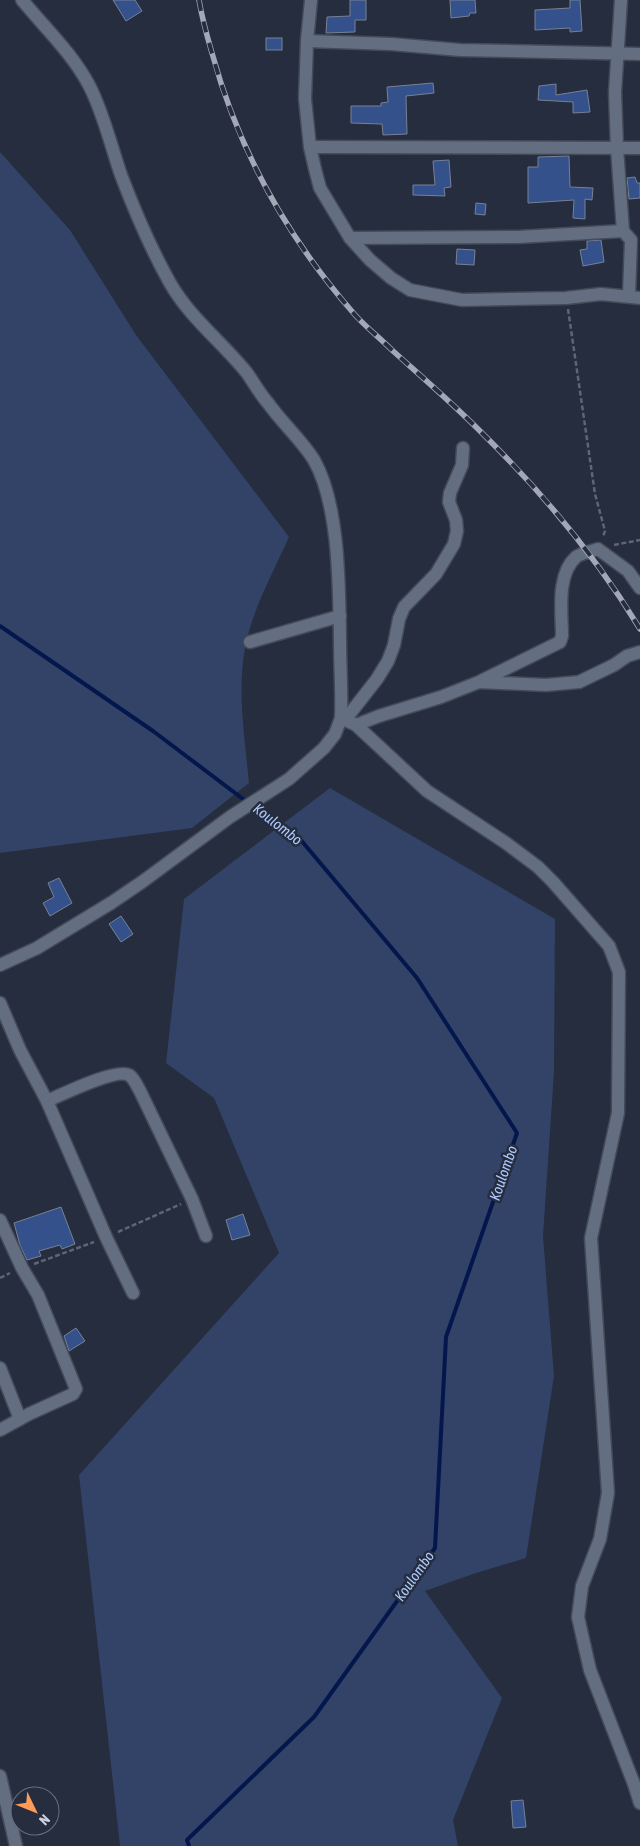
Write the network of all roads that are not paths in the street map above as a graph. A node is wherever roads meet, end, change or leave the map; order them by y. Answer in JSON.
{"nodes":[{"id":1,"x":22,"y":0,"type":"edge"},
{"id":2,"x":311,"y":0,"type":"edge"},
{"id":3,"x":621,"y":0,"type":"edge"},
{"id":4,"x":307,"y":41,"type":"junction"},
{"id":5,"x":617,"y":54,"type":"junction"},
{"id":6,"x":640,"y":54,"type":"edge"},
{"id":7,"x":310,"y":147,"type":"junction"},
{"id":8,"x":617,"y":148,"type":"junction"},
{"id":9,"x":640,"y":148,"type":"edge"},
{"id":10,"x":631,"y":237,"type":"edge"},
{"id":11,"x":350,"y":238,"type":"junction"},
{"id":12,"x":635,"y":297,"type":"edge"},
{"id":13,"x":463,"y":448,"type":"dead end"},
{"id":14,"x":640,"y":588,"type":"edge"},
{"id":15,"x":340,"y":616,"type":"junction"},
{"id":16,"x":250,"y":642,"type":"dead end"},
{"id":17,"x":640,"y":652,"type":"edge"},
{"id":18,"x":479,"y":682,"type":"junction"},
{"id":19,"x":347,"y":721,"type":"junction"},
{"id":20,"x":0,"y":965,"type":"edge"},
{"id":21,"x":0,"y":1003,"type":"edge"},
{"id":22,"x":47,"y":1101,"type":"junction"},
{"id":23,"x":0,"y":1220,"type":"edge"},
{"id":24,"x":206,"y":1236,"type":"dead end"},
{"id":25,"x":133,"y":1293,"type":"dead end"},
{"id":26,"x":0,"y":1368,"type":"edge"},
{"id":27,"x":20,"y":1419,"type":"junction"},
{"id":28,"x":0,"y":1430,"type":"edge"},
{"id":29,"x":0,"y":1776,"type":"edge"},
{"id":30,"x":640,"y":1803,"type":"edge"},
{"id":31,"x":16,"y":1846,"type":"edge"}],
"edges":[{"from":1,"to":15,"type":"street"},
{"from":2,"to":4,"type":"street"},
{"from":3,"to":5,"type":"street"},
{"from":4,"to":5,"type":"street"},
{"from":4,"to":7,"type":"street"},
{"from":5,"to":6,"type":"street"},
{"from":5,"to":8,"type":"street"},
{"from":7,"to":8,"type":"street"},
{"from":7,"to":11,"type":"street"},
{"from":8,"to":9,"type":"street"},
{"from":8,"to":10,"type":"street"},
{"from":10,"to":11,"type":"street"},
{"from":10,"to":12,"type":"street"},
{"from":11,"to":12,"type":"street"},
{"from":13,"to":19,"type":"street"},
{"from":14,"to":18,"type":"street"},
{"from":15,"to":16,"type":"street"},
{"from":15,"to":19,"type":"street"},
{"from":17,"to":18,"type":"street"},
{"from":18,"to":19,"type":"street"},
{"from":19,"to":20,"type":"street"},
{"from":19,"to":30,"type":"street"},
{"from":21,"to":22,"type":"street"},
{"from":22,"to":24,"type":"street"},
{"from":22,"to":25,"type":"street"},
{"from":23,"to":27,"type":"street"},
{"from":26,"to":27,"type":"street"},
{"from":27,"to":28,"type":"street"},
{"from":29,"to":31,"type":"street"}]}
